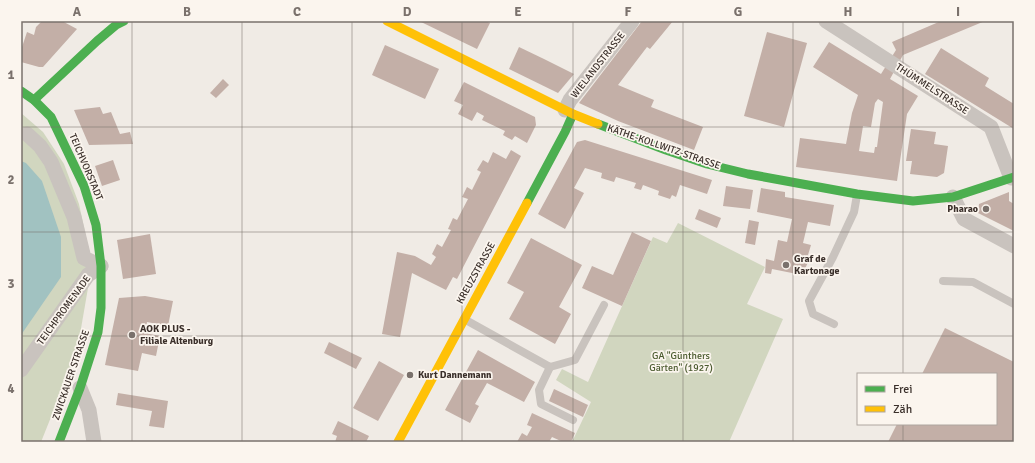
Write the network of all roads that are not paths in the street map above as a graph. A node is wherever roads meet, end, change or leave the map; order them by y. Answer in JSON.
{"nodes":[{"id":1,"x":387,"y":21,"type":"edge"},
{"id":2,"x":632,"y":21,"type":"edge"},
{"id":3,"x":826,"y":21,"type":"edge"},
{"id":4,"x":119,"y":22,"type":"edge"},
{"id":5,"x":21,"y":91,"type":"edge"},
{"id":6,"x":34,"y":100,"type":"junction"},
{"id":7,"x":569,"y":112,"type":"junction"},
{"id":8,"x":27,"y":134,"type":"dead end"},
{"id":9,"x":1012,"y":178,"type":"edge"},
{"id":10,"x":857,"y":194,"type":"junction"},
{"id":11,"x":953,"y":197,"type":"junction"},
{"id":12,"x":1014,"y":246,"type":"edge"},
{"id":13,"x":101,"y":266,"type":"junction"},
{"id":14,"x":943,"y":281,"type":"dead end"},
{"id":15,"x":1014,"y":304,"type":"edge"},
{"id":16,"x":604,"y":306,"type":"dead end"},
{"id":17,"x":463,"y":319,"type":"junction"},
{"id":18,"x":834,"y":324,"type":"dead end"},
{"id":19,"x":550,"y":367,"type":"junction"},
{"id":20,"x":21,"y":370,"type":"edge"},
{"id":21,"x":80,"y":388,"type":"junction"},
{"id":22,"x":573,"y":420,"type":"dead end"},
{"id":23,"x":59,"y":442,"type":"edge"},
{"id":24,"x":94,"y":442,"type":"edge"},
{"id":25,"x":398,"y":442,"type":"edge"}],
"edges":[{"from":1,"to":7,"type":"street","name":"KÄTHE-KOLLWITZ-STRASSE"},
{"from":2,"to":7,"type":"street","name":"WIELANDSTRASSE"},
{"from":3,"to":9,"type":"street","name":"THÜMMELSTRASSE"},
{"from":4,"to":6,"type":"street"},
{"from":5,"to":6,"type":"street","name":"TEICHVORSTADT"},
{"from":6,"to":13,"type":"street","name":"TEICHVORSTADT"},
{"from":7,"to":10,"type":"street","name":"KÄTHE-KOLLWITZ-STRASSE"},
{"from":7,"to":17,"type":"street","name":"KREUZSTRASSE"},
{"from":8,"to":13,"type":"street","name":"TEICHPROMENADE"},
{"from":9,"to":11,"type":"street","name":"KÄTHE-KOLLWITZ-STRASSE"},
{"from":10,"to":11,"type":"street","name":"KÄTHE-KOLLWITZ-STRASSE"},
{"from":10,"to":18,"type":"lane"},
{"from":11,"to":12,"type":"street"},
{"from":13,"to":20,"type":"street","name":"TEICHPROMENADE"},
{"from":13,"to":21,"type":"street","name":"ZWICKAUER STRASSE"},
{"from":14,"to":15,"type":"lane"},
{"from":16,"to":19,"type":"lane"},
{"from":17,"to":19,"type":"lane"},
{"from":17,"to":25,"type":"street","name":"KREUZSTRASSE"},
{"from":19,"to":22,"type":"lane"},
{"from":21,"to":23,"type":"street","name":"ZWICKAUER STRASSE"},
{"from":21,"to":24,"type":"street"}]}
